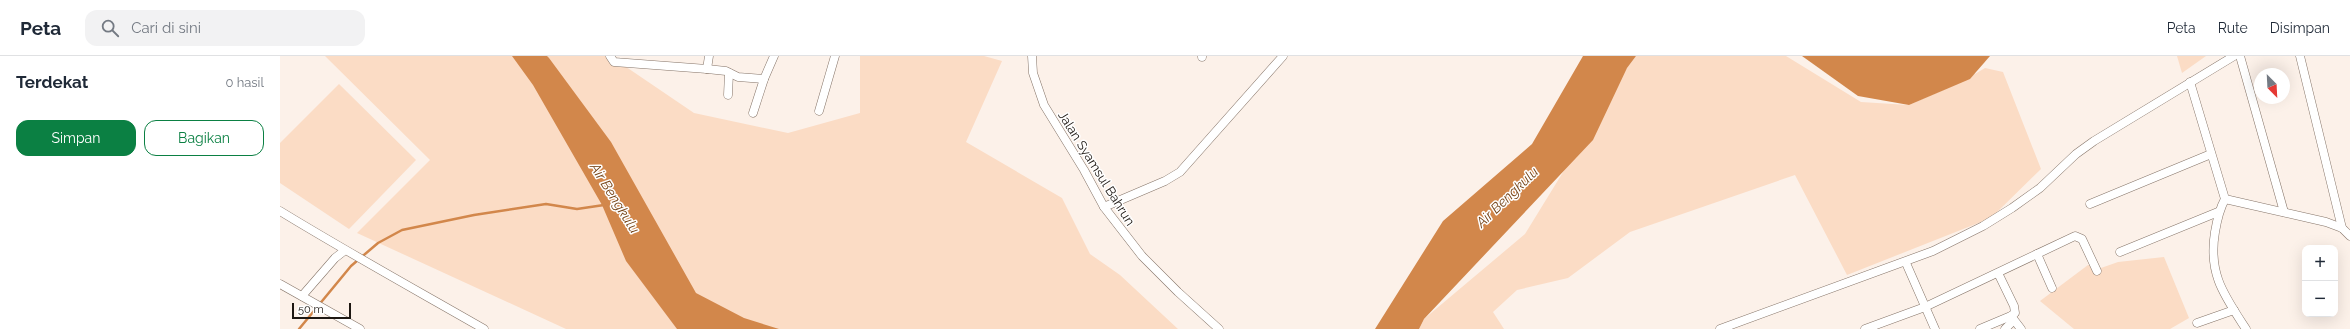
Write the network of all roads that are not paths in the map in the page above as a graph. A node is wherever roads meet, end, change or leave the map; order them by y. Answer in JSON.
{"nodes":[{"id":1,"x":610,"y":56,"type":"edge"},
{"id":2,"x":709,"y":56,"type":"edge"},
{"id":3,"x":774,"y":56,"type":"edge"},
{"id":4,"x":835,"y":56,"type":"edge"},
{"id":5,"x":1032,"y":56,"type":"edge"},
{"id":6,"x":1284,"y":56,"type":"edge"},
{"id":7,"x":2234,"y":56,"type":"edge"},
{"id":8,"x":2240,"y":56,"type":"edge"},
{"id":9,"x":2300,"y":56,"type":"edge"},
{"id":10,"x":707,"y":69,"type":"junction"},
{"id":11,"x":729,"y":73,"type":"junction"},
{"id":12,"x":764,"y":79,"type":"junction"},
{"id":13,"x":2190,"y":82,"type":"junction"},
{"id":14,"x":728,"y":95,"type":"dead end"},
{"id":15,"x":818,"y":111,"type":"dead end"},
{"id":16,"x":754,"y":113,"type":"dead end"},
{"id":17,"x":2211,"y":154,"type":"junction"},
{"id":18,"x":2224,"y":199,"type":"junction"},
{"id":19,"x":2090,"y":204,"type":"dead end"},
{"id":20,"x":1104,"y":207,"type":"junction"},
{"id":21,"x":280,"y":211,"type":"edge"},
{"id":22,"x":2218,"y":212,"type":"junction"},
{"id":23,"x":2284,"y":212,"type":"junction"},
{"id":24,"x":2342,"y":228,"type":"junction"},
{"id":25,"x":2350,"y":236,"type":"edge"},
{"id":26,"x":344,"y":251,"type":"junction"},
{"id":27,"x":2120,"y":252,"type":"dead end"},
{"id":28,"x":2037,"y":254,"type":"junction"},
{"id":29,"x":1906,"y":263,"type":"junction"},
{"id":30,"x":2097,"y":271,"type":"dead end"},
{"id":31,"x":1998,"y":274,"type":"junction"},
{"id":32,"x":280,"y":284,"type":"edge"},
{"id":33,"x":2052,"y":288,"type":"dead end"},
{"id":34,"x":302,"y":296,"type":"junction"},
{"id":35,"x":1925,"y":307,"type":"junction"},
{"id":36,"x":2234,"y":310,"type":"junction"},
{"id":37,"x":2012,"y":319,"type":"junction"},
{"id":38,"x":2197,"y":323,"type":"dead end"},
{"id":39,"x":360,"y":329,"type":"edge"},
{"id":40,"x":484,"y":329,"type":"edge"},
{"id":41,"x":1219,"y":329,"type":"edge"},
{"id":42,"x":1720,"y":329,"type":"edge"},
{"id":43,"x":1866,"y":329,"type":"edge"},
{"id":44,"x":1935,"y":329,"type":"edge"},
{"id":45,"x":1980,"y":329,"type":"edge"},
{"id":46,"x":2005,"y":329,"type":"edge"},
{"id":47,"x":2021,"y":329,"type":"edge"},
{"id":48,"x":2246,"y":329,"type":"edge"}],
"edges":[{"from":1,"to":10,"type":"street"},
{"from":2,"to":10,"type":"street"},
{"from":3,"to":12,"type":"street"},
{"from":4,"to":15,"type":"street"},
{"from":5,"to":20,"type":"street","name":"Jalan Syamsul Bahrun"},
{"from":6,"to":20,"type":"street"},
{"from":7,"to":13,"type":"street"},
{"from":8,"to":23,"type":"street"},
{"from":9,"to":24,"type":"street"},
{"from":10,"to":11,"type":"street"},
{"from":11,"to":12,"type":"street"},
{"from":11,"to":14,"type":"street"},
{"from":12,"to":16,"type":"street"},
{"from":13,"to":17,"type":"street"},
{"from":13,"to":29,"type":"street"},
{"from":17,"to":18,"type":"street"},
{"from":17,"to":19,"type":"street"},
{"from":18,"to":22,"type":"street"},
{"from":18,"to":23,"type":"street"},
{"from":20,"to":41,"type":"street","name":"Jalan Syamsul Bahrun"},
{"from":21,"to":26,"type":"street"},
{"from":22,"to":27,"type":"street"},
{"from":22,"to":36,"type":"street"},
{"from":23,"to":24,"type":"street"},
{"from":24,"to":25,"type":"street"},
{"from":26,"to":34,"type":"street"},
{"from":26,"to":40,"type":"street"},
{"from":28,"to":30,"type":"street"},
{"from":28,"to":31,"type":"street"},
{"from":28,"to":33,"type":"street"},
{"from":29,"to":35,"type":"street"},
{"from":29,"to":42,"type":"street"},
{"from":31,"to":35,"type":"street"},
{"from":31,"to":37,"type":"street"},
{"from":32,"to":34,"type":"street"},
{"from":34,"to":39,"type":"street"},
{"from":35,"to":43,"type":"street"},
{"from":35,"to":44,"type":"street"},
{"from":36,"to":38,"type":"street"},
{"from":36,"to":48,"type":"street"},
{"from":37,"to":45,"type":"street"},
{"from":37,"to":46,"type":"street"},
{"from":37,"to":47,"type":"street"}]}
